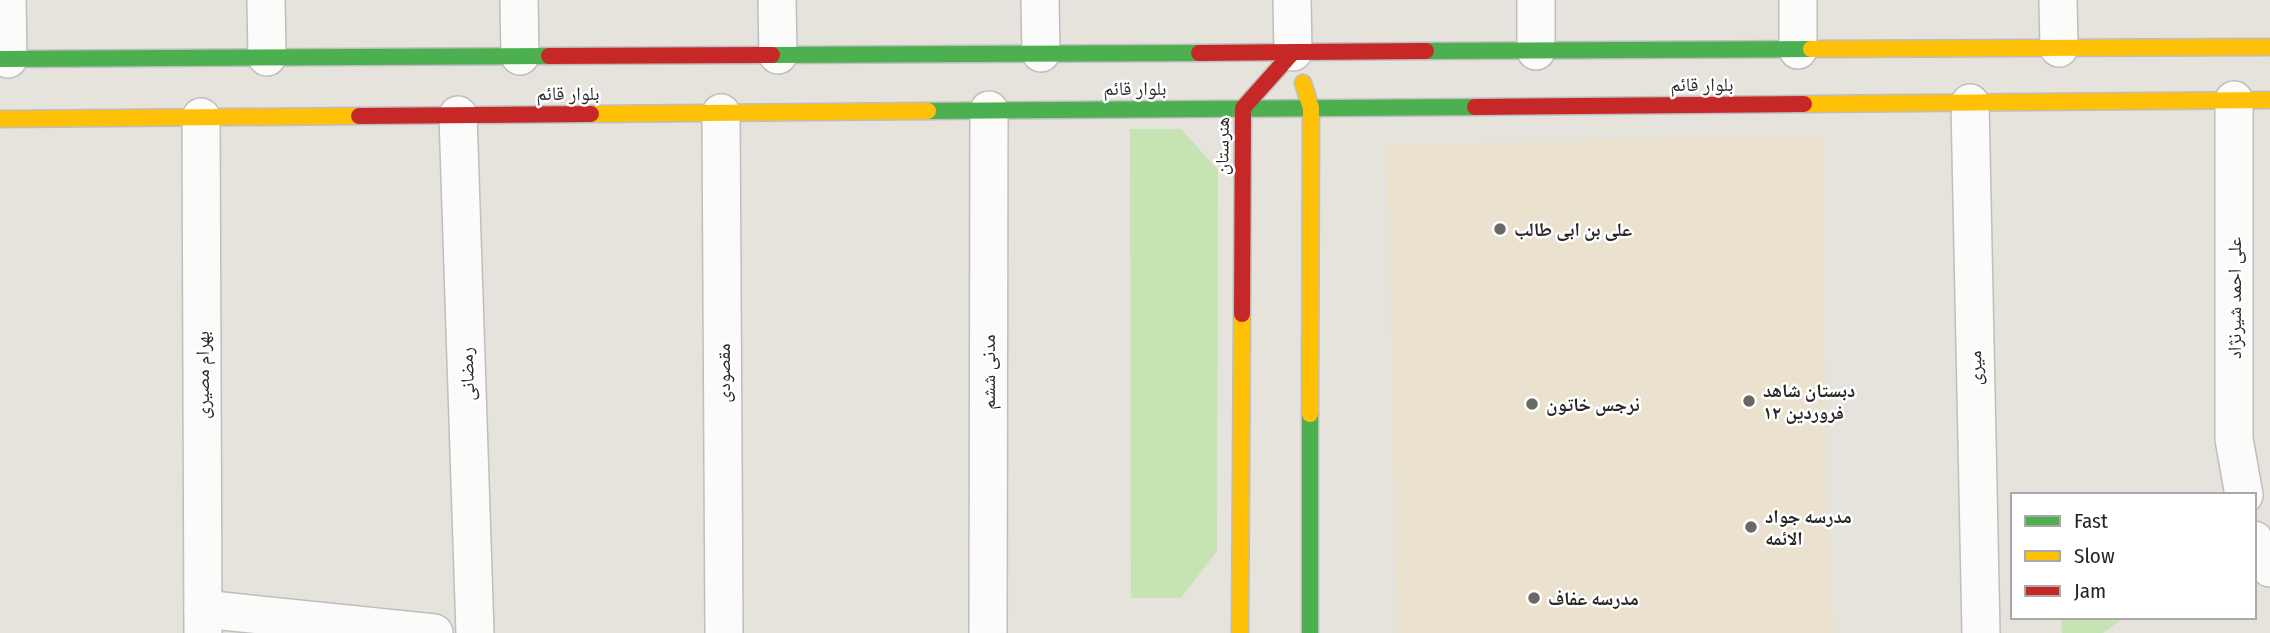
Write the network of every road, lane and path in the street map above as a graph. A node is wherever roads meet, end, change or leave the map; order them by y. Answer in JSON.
{"nodes":[{"id":1,"x":7,"y":0,"type":"edge"},
{"id":2,"x":266,"y":0,"type":"edge"},
{"id":3,"x":519,"y":0,"type":"edge"},
{"id":4,"x":777,"y":0,"type":"edge"},
{"id":5,"x":1040,"y":0,"type":"edge"},
{"id":6,"x":1292,"y":0,"type":"edge"},
{"id":7,"x":1536,"y":0,"type":"edge"},
{"id":8,"x":1798,"y":0,"type":"edge"},
{"id":9,"x":2058,"y":0,"type":"edge"},
{"id":10,"x":2270,"y":47,"type":"edge"},
{"id":11,"x":2059,"y":48,"type":"junction"},
{"id":12,"x":1798,"y":50,"type":"junction"},
{"id":13,"x":1536,"y":51,"type":"junction"},
{"id":14,"x":1293,"y":52,"type":"junction"},
{"id":15,"x":1041,"y":53,"type":"junction"},
{"id":16,"x":778,"y":55,"type":"junction"},
{"id":17,"x":520,"y":56,"type":"junction"},
{"id":18,"x":267,"y":57,"type":"junction"},
{"id":19,"x":4,"y":59,"type":"edge"},
{"id":20,"x":2234,"y":100,"type":"junction"},
{"id":21,"x":2270,"y":100,"type":"edge"},
{"id":22,"x":1970,"y":103,"type":"junction"},
{"id":23,"x":1243,"y":108,"type":"junction"},
{"id":24,"x":1311,"y":108,"type":"junction"},
{"id":25,"x":989,"y":110,"type":"junction"},
{"id":26,"x":721,"y":113,"type":"junction"},
{"id":27,"x":458,"y":115,"type":"junction"},
{"id":28,"x":201,"y":117,"type":"junction"},
{"id":29,"x":0,"y":119,"type":"edge"},
{"id":30,"x":2244,"y":493,"type":"edge"},
{"id":31,"x":2256,"y":544,"type":"edge"},
{"id":32,"x":2270,"y":568,"type":"edge"},
{"id":33,"x":203,"y":621,"type":"edge"},
{"id":34,"x":1982,"y":630,"type":"edge"},
{"id":35,"x":434,"y":633,"type":"edge"},
{"id":36,"x":475,"y":633,"type":"edge"},
{"id":37,"x":724,"y":633,"type":"edge"},
{"id":38,"x":988,"y":633,"type":"edge"},
{"id":39,"x":1240,"y":633,"type":"edge"},
{"id":40,"x":1310,"y":633,"type":"edge"}],
"edges":[{"from":1,"to":19,"type":"street"},
{"from":2,"to":18,"type":"street"},
{"from":3,"to":17,"type":"street"},
{"from":4,"to":16,"type":"street"},
{"from":5,"to":15,"type":"street"},
{"from":6,"to":14,"type":"street"},
{"from":7,"to":13,"type":"street"},
{"from":8,"to":12,"type":"street"},
{"from":9,"to":11,"type":"street"},
{"from":10,"to":11,"type":"main road","name":"بلوار قائم"},
{"from":11,"to":12,"type":"main road","name":"بلوار قائم"},
{"from":12,"to":13,"type":"main road","name":"بلوار قائم"},
{"from":13,"to":14,"type":"main road","name":"بلوار قائم"},
{"from":14,"to":15,"type":"main road","name":"بلوار قائم"},
{"from":14,"to":23,"type":"main road","name":"هنرستان"},
{"from":14,"to":24,"type":"main road"},
{"from":15,"to":16,"type":"main road","name":"بلوار قائم"},
{"from":16,"to":17,"type":"main road","name":"بلوار قائم"},
{"from":17,"to":18,"type":"main road","name":"بلوار قائم"},
{"from":18,"to":19,"type":"main road","name":"بلوار قائم"},
{"from":20,"to":21,"type":"main road","name":"بلوار قائم"},
{"from":20,"to":22,"type":"main road","name":"بلوار قائم"},
{"from":20,"to":30,"type":"street","name":"علی احمد شیرنژاد"},
{"from":22,"to":24,"type":"main road","name":"بلوار قائم"},
{"from":22,"to":34,"type":"street","name":"میری"},
{"from":23,"to":24,"type":"main road","name":"بلوار قائم"},
{"from":23,"to":25,"type":"main road","name":"بلوار قائم"},
{"from":23,"to":39,"type":"main road","name":"هنرستان"},
{"from":24,"to":40,"type":"main road"},
{"from":25,"to":26,"type":"main road","name":"بلوار قائم"},
{"from":25,"to":38,"type":"street","name":"مدنی ششم"},
{"from":26,"to":27,"type":"main road","name":"بلوار قائم"},
{"from":26,"to":37,"type":"street","name":"مقصودی"},
{"from":27,"to":28,"type":"main road","name":"بلوار قائم"},
{"from":27,"to":36,"type":"street","name":"رمضانی"},
{"from":28,"to":29,"type":"main road","name":"بلوار قائم"},
{"from":28,"to":33,"type":"street","name":"بهرام مصیری"},
{"from":31,"to":32,"type":"street"},
{"from":33,"to":35,"type":"street"}]}
